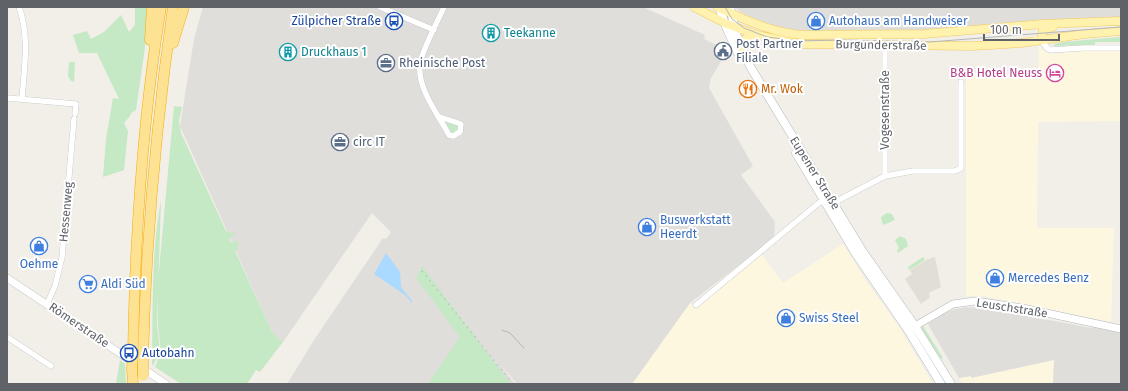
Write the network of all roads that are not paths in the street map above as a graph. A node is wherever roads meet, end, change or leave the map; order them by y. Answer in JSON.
{"nodes":[{"id":1,"x":18,"y":7,"type":"edge"},
{"id":2,"x":152,"y":7,"type":"edge"},
{"id":3,"x":161,"y":7,"type":"edge"},
{"id":4,"x":173,"y":7,"type":"edge"},
{"id":5,"x":184,"y":7,"type":"edge"},
{"id":6,"x":380,"y":7,"type":"edge"},
{"id":7,"x":444,"y":7,"type":"edge"},
{"id":8,"x":694,"y":7,"type":"edge"},
{"id":9,"x":719,"y":7,"type":"edge"},
{"id":10,"x":731,"y":9,"type":"edge"},
{"id":11,"x":1121,"y":21,"type":"edge"},
{"id":12,"x":724,"y":22,"type":"junction"},
{"id":13,"x":1062,"y":23,"type":"junction"},
{"id":14,"x":733,"y":26,"type":"junction"},
{"id":15,"x":1027,"y":26,"type":"junction"},
{"id":16,"x":434,"y":30,"type":"junction"},
{"id":17,"x":1121,"y":31,"type":"edge"},
{"id":18,"x":757,"y":35,"type":"junction"},
{"id":19,"x":1041,"y":40,"type":"junction"},
{"id":20,"x":885,"y":44,"type":"junction"},
{"id":21,"x":1121,"y":48,"type":"edge"},
{"id":22,"x":743,"y":52,"type":"junction"},
{"id":23,"x":150,"y":82,"type":"junction"},
{"id":24,"x":961,"y":82,"type":"dead end"},
{"id":25,"x":163,"y":85,"type":"junction"},
{"id":26,"x":7,"y":98,"type":"edge"},
{"id":27,"x":22,"y":99,"type":"junction"},
{"id":28,"x":7,"y":102,"type":"edge"},
{"id":29,"x":440,"y":117,"type":"dead end"},
{"id":30,"x":885,"y":176,"type":"junction"},
{"id":31,"x":829,"y":201,"type":"junction"},
{"id":32,"x":7,"y":278,"type":"edge"},
{"id":33,"x":47,"y":304,"type":"junction"},
{"id":34,"x":696,"y":305,"type":"dead end"},
{"id":35,"x":911,"y":328,"type":"junction"},
{"id":36,"x":1121,"y":329,"type":"edge"},
{"id":37,"x":7,"y":337,"type":"edge"},
{"id":38,"x":51,"y":366,"type":"dead end"},
{"id":39,"x":145,"y":378,"type":"edge"},
{"id":40,"x":133,"y":384,"type":"edge"},
{"id":41,"x":166,"y":384,"type":"edge"},
{"id":42,"x":941,"y":384,"type":"edge"},
{"id":43,"x":951,"y":384,"type":"edge"}],
"edges":[{"from":1,"to":27,"type":"street"},
{"from":2,"to":23,"type":"highway"},
{"from":3,"to":23,"type":"highway"},
{"from":4,"to":25,"type":"highway"},
{"from":5,"to":25,"type":"highway"},
{"from":6,"to":16,"type":"street"},
{"from":7,"to":16,"type":"street"},
{"from":8,"to":12,"type":"main road","name":"Burgunderstraße"},
{"from":9,"to":10,"type":"main road","name":"Burgunderstraße"},
{"from":9,"to":12,"type":"main road","name":"Eupener Straße"},
{"from":10,"to":14,"type":"main road","name":"Eupener Straße"},
{"from":10,"to":15,"type":"main road","name":"Burgunderstraße"},
{"from":11,"to":13,"type":"main road","name":"Burgunderstraße"},
{"from":12,"to":14,"type":"main road","name":"Burgunderstraße"},
{"from":12,"to":31,"type":"main road","name":"Eupener Straße"},
{"from":13,"to":15,"type":"main road","name":"Burgunderstraße"},
{"from":13,"to":19,"type":"main road"},
{"from":14,"to":18,"type":"main road","name":"Burgunderstraße"},
{"from":14,"to":22,"type":"main road","name":"Eupener Straße"},
{"from":15,"to":19,"type":"main road"},
{"from":16,"to":29,"type":"street"},
{"from":17,"to":19,"type":"main road","name":"Burgunderstraße"},
{"from":18,"to":20,"type":"main road","name":"Burgunderstraße"},
{"from":18,"to":22,"type":"main road"},
{"from":19,"to":20,"type":"main road","name":"Burgunderstraße"},
{"from":19,"to":21,"type":"street"},
{"from":20,"to":30,"type":"street","name":"Vogesenstraße"},
{"from":22,"to":31,"type":"main road","name":"Eupener Straße"},
{"from":23,"to":40,"type":"highway","bridge":true},
{"from":24,"to":30,"type":"street"},
{"from":25,"to":39,"type":"highway","bridge":true},
{"from":26,"to":27,"type":"street"},
{"from":26,"to":28,"type":"street"},
{"from":27,"to":33,"type":"street","name":"Hessenweg"},
{"from":30,"to":31,"type":"street"},
{"from":31,"to":34,"type":"street","name":"Eupener Straße"},
{"from":31,"to":35,"type":"main road","name":"Eupener Straße"},
{"from":32,"to":33,"type":"street","name":"Römerstraße"},
{"from":33,"to":39,"type":"street","name":"Römerstraße"},
{"from":35,"to":36,"type":"street","name":"Leuschstraße"},
{"from":35,"to":42,"type":"main road"},
{"from":35,"to":43,"type":"main road"},
{"from":37,"to":38,"type":"street"},
{"from":39,"to":41,"type":"street","name":"Römerstraße"}]}
